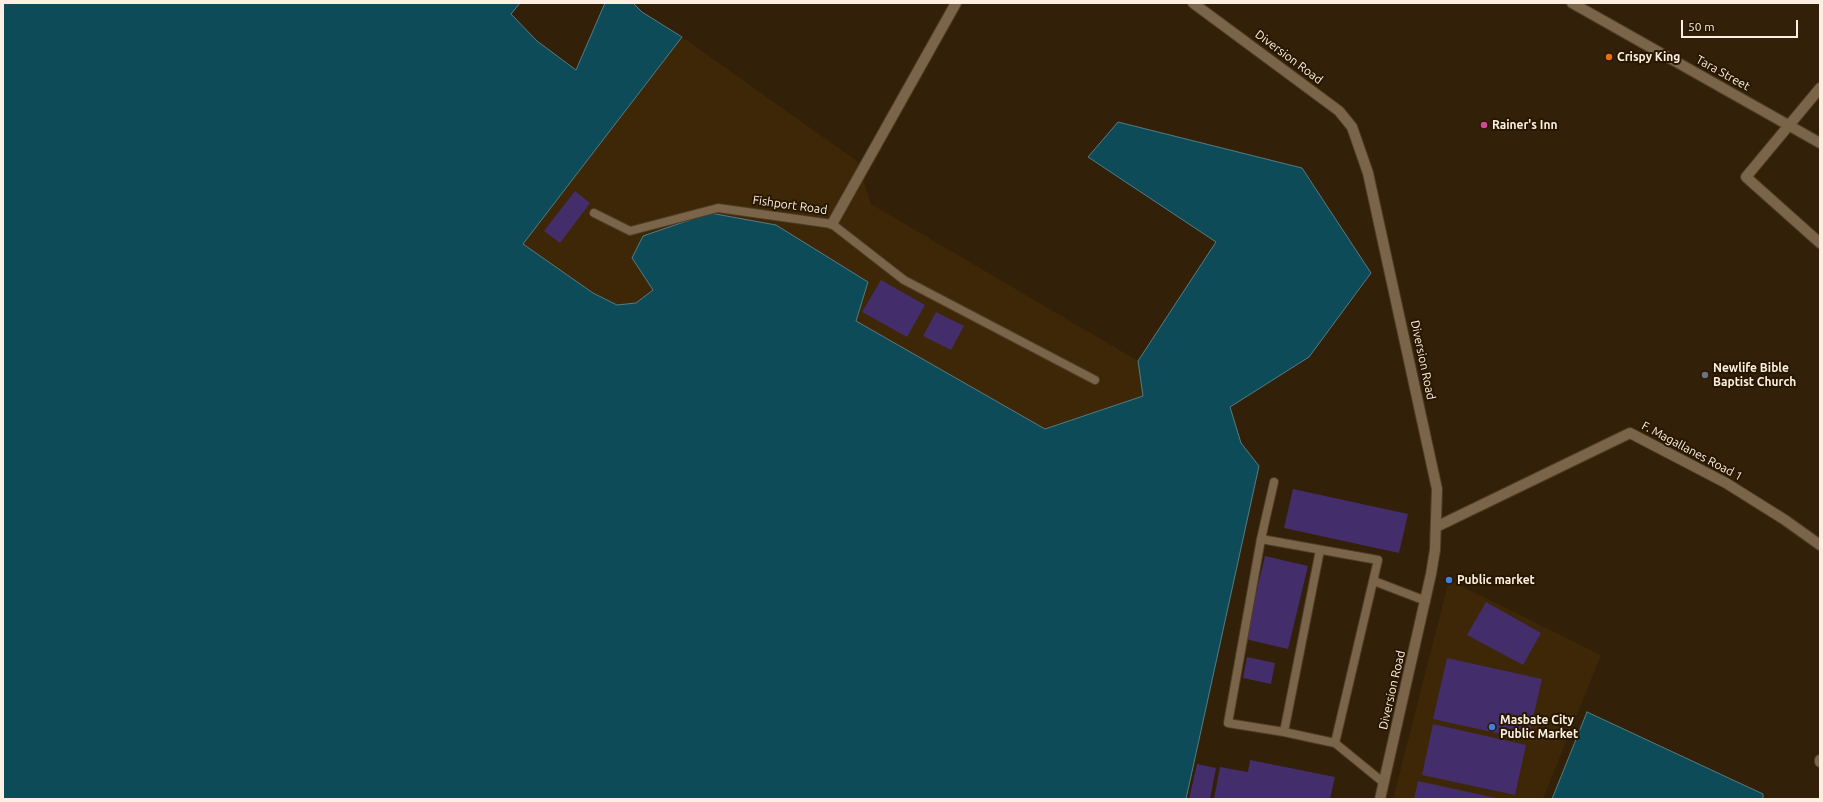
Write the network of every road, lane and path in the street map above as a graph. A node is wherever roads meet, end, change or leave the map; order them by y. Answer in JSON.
{"nodes":[{"id":1,"x":956,"y":3,"type":"edge"},
{"id":2,"x":1193,"y":3,"type":"edge"},
{"id":3,"x":1572,"y":3,"type":"edge"},
{"id":4,"x":1820,"y":88,"type":"edge"},
{"id":5,"x":1789,"y":125,"type":"junction"},
{"id":6,"x":1820,"y":143,"type":"edge"},
{"id":7,"x":594,"y":213,"type":"dead end"},
{"id":8,"x":832,"y":224,"type":"junction"},
{"id":9,"x":1820,"y":242,"type":"edge"},
{"id":10,"x":1094,"y":380,"type":"dead end"},
{"id":11,"x":1274,"y":482,"type":"dead end"},
{"id":12,"x":1436,"y":527,"type":"junction"},
{"id":13,"x":1261,"y":539,"type":"junction"},
{"id":14,"x":1820,"y":545,"type":"edge"},
{"id":15,"x":1320,"y":550,"type":"junction"},
{"id":16,"x":1374,"y":581,"type":"junction"},
{"id":17,"x":1426,"y":601,"type":"junction"},
{"id":18,"x":1284,"y":732,"type":"junction"},
{"id":19,"x":1335,"y":743,"type":"junction"},
{"id":20,"x":1384,"y":782,"type":"junction"},
{"id":21,"x":1380,"y":799,"type":"edge"}],
"edges":[{"from":1,"to":8,"type":"street","name":"Fishport Road"},
{"from":2,"to":12,"type":"street","name":"Diversion Road"},
{"from":3,"to":5,"type":"street","name":"Tara Street"},
{"from":4,"to":5,"type":"street"},
{"from":5,"to":6,"type":"street","name":"Tara Street"},
{"from":5,"to":9,"type":"street"},
{"from":7,"to":8,"type":"lane","name":"Fishport Road"},
{"from":8,"to":10,"type":"lane"},
{"from":11,"to":13,"type":"lane"},
{"from":12,"to":14,"type":"street","name":"F. Magallanes Road 1"},
{"from":12,"to":17,"type":"street","name":"Diversion Road"},
{"from":13,"to":15,"type":"lane"},
{"from":13,"to":18,"type":"lane"},
{"from":15,"to":16,"type":"lane"},
{"from":15,"to":18,"type":"lane"},
{"from":16,"to":17,"type":"lane"},
{"from":16,"to":19,"type":"lane"},
{"from":17,"to":20,"type":"street","name":"Diversion Road"},
{"from":18,"to":19,"type":"lane"},
{"from":19,"to":20,"type":"lane"},
{"from":20,"to":21,"type":"street","name":"Diversion Road"}]}
